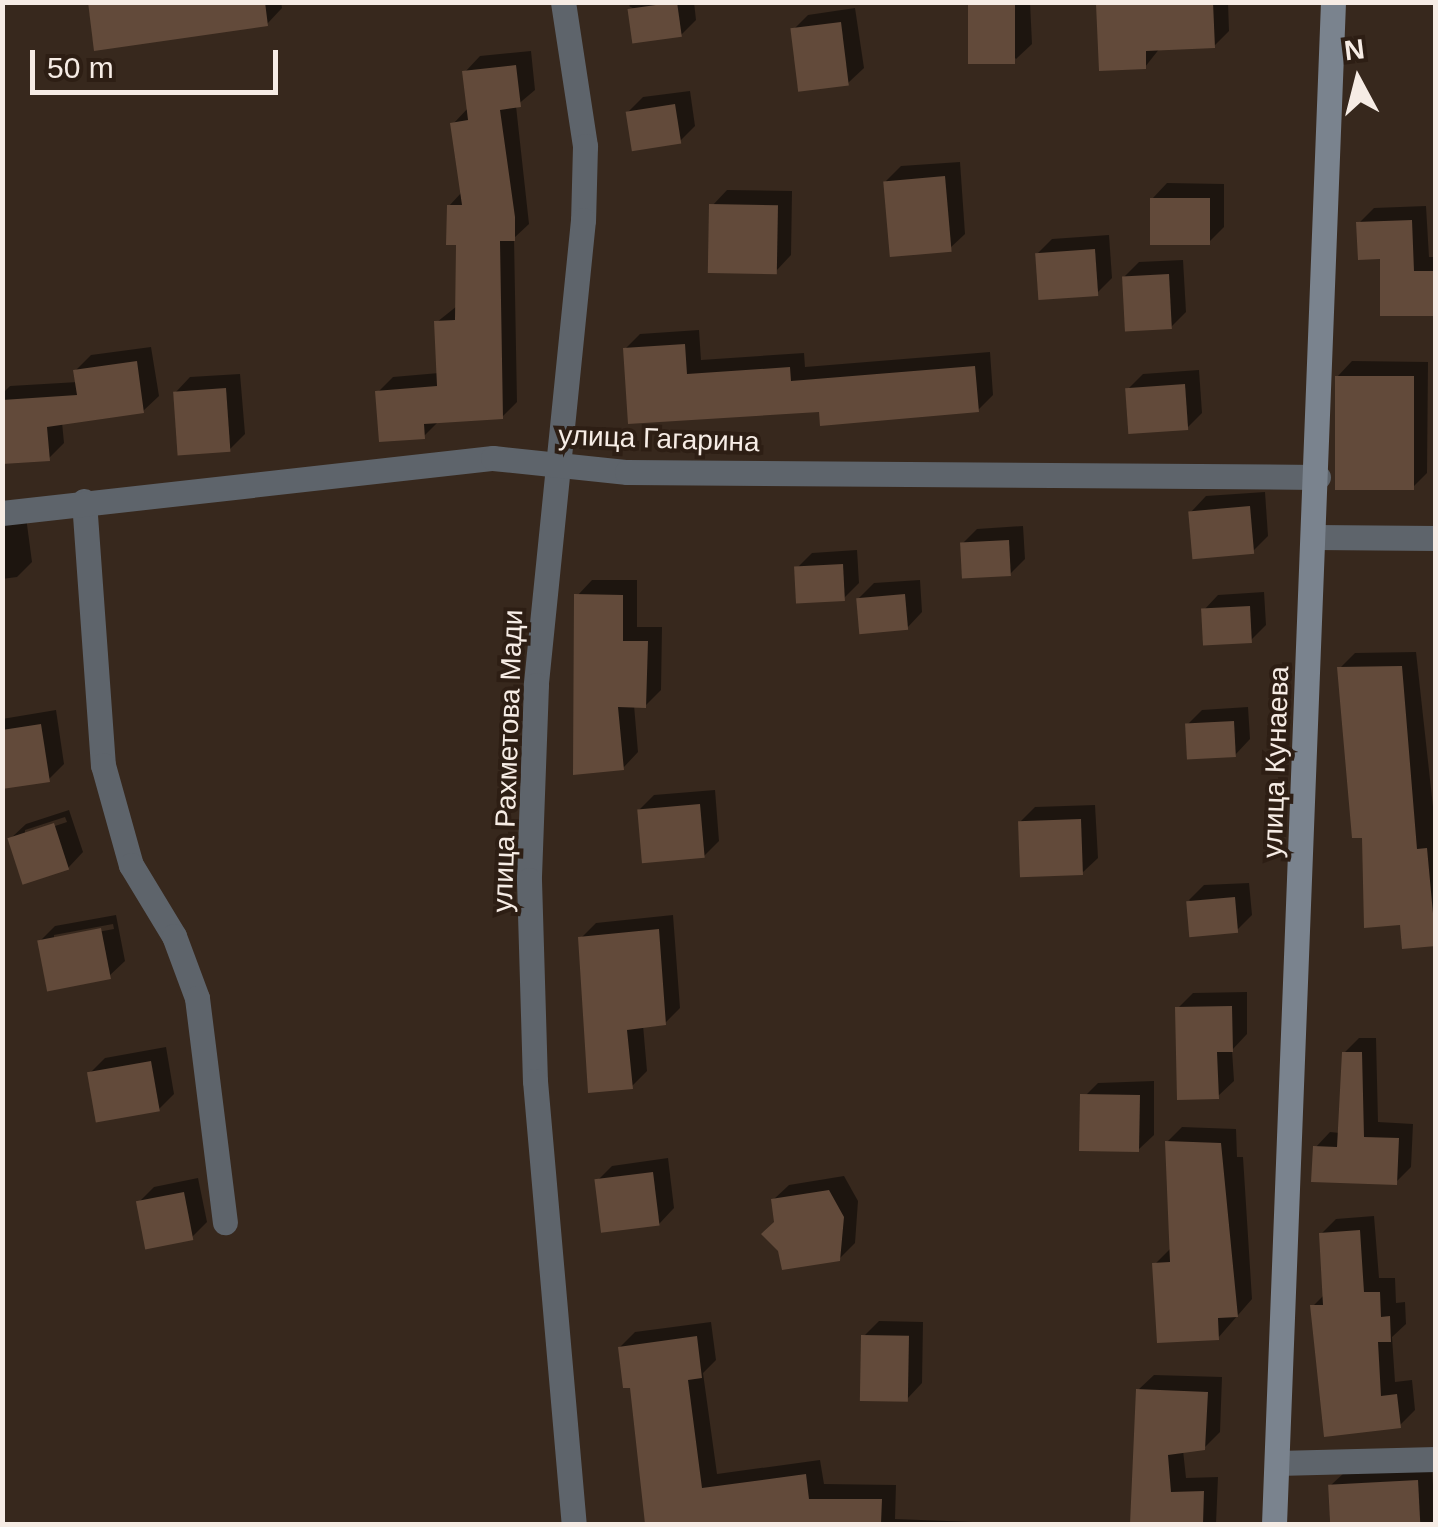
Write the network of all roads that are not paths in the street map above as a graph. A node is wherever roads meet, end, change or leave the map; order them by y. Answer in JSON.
{"nodes":[{"id":1,"x":563,"y":2,"type":"edge"},
{"id":2,"x":1333,"y":2,"type":"edge"},
{"id":3,"x":558,"y":467,"type":"junction"},
{"id":4,"x":1318,"y":476,"type":"junction"},
{"id":5,"x":84,"y":501,"type":"junction"},
{"id":6,"x":2,"y":514,"type":"edge"},
{"id":7,"x":1315,"y":537,"type":"junction"},
{"id":8,"x":1436,"y":538,"type":"edge"},
{"id":9,"x":225,"y":1222,"type":"dead end"},
{"id":10,"x":1436,"y":1458,"type":"edge"},
{"id":11,"x":1277,"y":1463,"type":"junction"},
{"id":12,"x":574,"y":1524,"type":"edge"},
{"id":13,"x":1274,"y":1524,"type":"edge"}],
"edges":[{"from":1,"to":3,"type":"street","name":"улица Рахметова Мади"},
{"from":2,"to":4,"type":"main road","name":"улица Кунаева"},
{"from":3,"to":4,"type":"street","name":"улица Гагарина"},
{"from":3,"to":5,"type":"street","name":"улица Гагарина"},
{"from":3,"to":12,"type":"street","name":"улица Рахметова Мади"},
{"from":4,"to":7,"type":"main road","name":"улица Кунаева"},
{"from":5,"to":6,"type":"street","name":"улица Гагарина"},
{"from":5,"to":9,"type":"street"},
{"from":7,"to":8,"type":"street"},
{"from":7,"to":11,"type":"main road","name":"улица Кунаева"},
{"from":10,"to":11,"type":"street"},
{"from":11,"to":13,"type":"main road","name":"улица Кунаева"}]}
